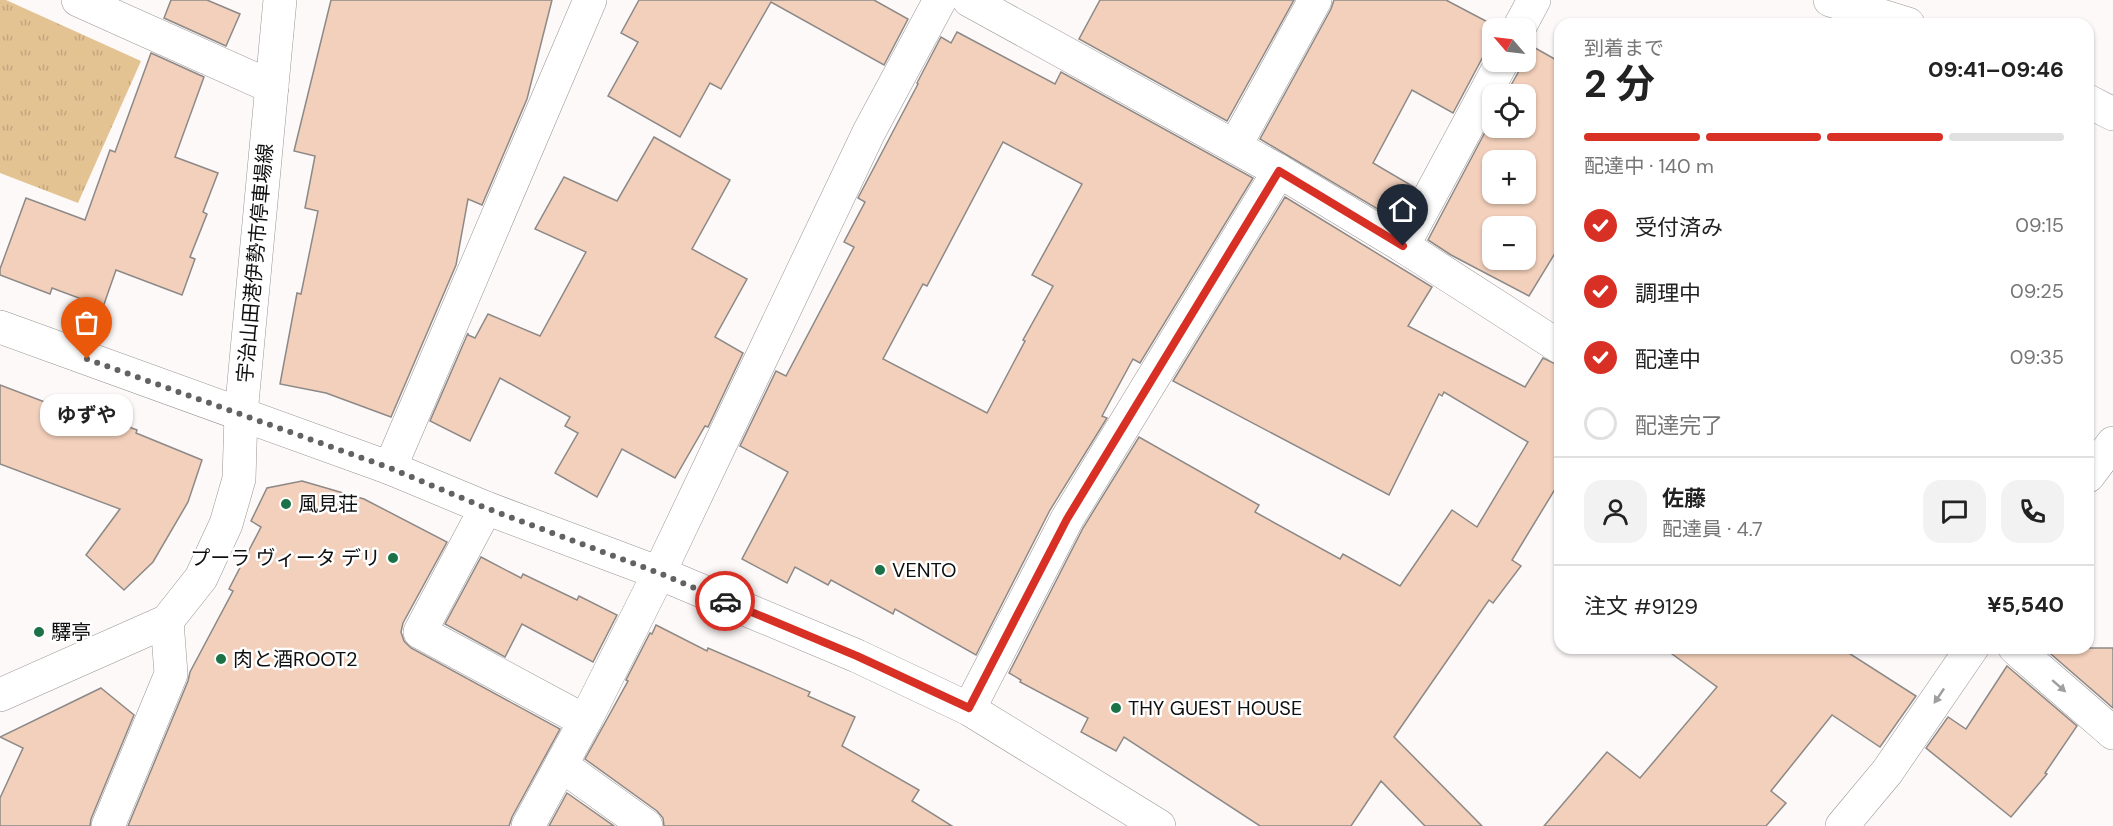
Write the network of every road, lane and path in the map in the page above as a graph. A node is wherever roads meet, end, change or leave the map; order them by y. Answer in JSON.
{"nodes":[{"id":1,"x":78,"y":0,"type":"edge"},
{"id":2,"x":280,"y":0,"type":"edge"},
{"id":3,"x":590,"y":0,"type":"edge"},
{"id":4,"x":940,"y":0,"type":"edge"},
{"id":5,"x":969,"y":0,"type":"edge"},
{"id":6,"x":1315,"y":0,"type":"edge"},
{"id":7,"x":1534,"y":0,"type":"edge"},
{"id":8,"x":1830,"y":0,"type":"edge"},
{"id":9,"x":1524,"y":18,"type":"edge"},
{"id":10,"x":1888,"y":18,"type":"edge"},
{"id":11,"x":1497,"y":72,"type":"edge"},
{"id":12,"x":272,"y":87,"type":"junction"},
{"id":13,"x":2094,"y":103,"type":"edge"},
{"id":14,"x":2113,"y":114,"type":"edge"},
{"id":15,"x":1235,"y":147,"type":"junction"},
{"id":16,"x":1279,"y":171,"type":"junction"},
{"id":17,"x":1403,"y":246,"type":"junction"},
{"id":18,"x":0,"y":327,"type":"edge"},
{"id":19,"x":1554,"y":343,"type":"edge"},
{"id":20,"x":241,"y":414,"type":"junction"},
{"id":21,"x":2113,"y":443,"type":"edge"},
{"id":22,"x":390,"y":468,"type":"junction"},
{"id":23,"x":2094,"y":468,"type":"edge"},
{"id":24,"x":486,"y":508,"type":"junction"},
{"id":25,"x":659,"y":573,"type":"junction"},
{"id":26,"x":167,"y":621,"type":"junction"},
{"id":27,"x":1968,"y":654,"type":"edge"},
{"id":28,"x":2021,"y":654,"type":"edge"},
{"id":29,"x":0,"y":695,"type":"edge"},
{"id":30,"x":969,"y":708,"type":"junction"},
{"id":31,"x":585,"y":721,"type":"junction"},
{"id":32,"x":2113,"y":733,"type":"edge"},
{"id":33,"x":561,"y":765,"type":"junction"},
{"id":34,"x":108,"y":826,"type":"edge"},
{"id":35,"x":528,"y":826,"type":"edge"},
{"id":36,"x":646,"y":826,"type":"edge"},
{"id":37,"x":1159,"y":826,"type":"edge"},
{"id":38,"x":1842,"y":826,"type":"edge"}],
"edges":[{"from":1,"to":12,"type":"street"},
{"from":2,"to":12,"type":"street","name":"宇治山田港伊勢市停車場線"},
{"from":3,"to":22,"type":"street"},
{"from":4,"to":25,"type":"street"},
{"from":5,"to":15,"type":"street"},
{"from":6,"to":15,"type":"street"},
{"from":7,"to":9,"type":"street"},
{"from":8,"to":10,"type":"street"},
{"from":11,"to":17,"type":"street"},
{"from":12,"to":20,"type":"street","name":"宇治山田港伊勢市停車場線"},
{"from":13,"to":14,"type":"street"},
{"from":15,"to":16,"type":"street"},
{"from":16,"to":17,"type":"street"},
{"from":16,"to":30,"type":"street"},
{"from":17,"to":19,"type":"street"},
{"from":18,"to":20,"type":"street","name":"宇治山田港伊勢市停車場線"},
{"from":20,"to":22,"type":"street"},
{"from":20,"to":26,"type":"street"},
{"from":21,"to":23,"type":"street"},
{"from":22,"to":24,"type":"street"},
{"from":24,"to":25,"type":"street"},
{"from":24,"to":31,"type":"street"},
{"from":25,"to":30,"type":"street"},
{"from":25,"to":31,"type":"street"},
{"from":26,"to":29,"type":"street"},
{"from":26,"to":34,"type":"street"},
{"from":27,"to":38,"type":"street","one_way":true},
{"from":28,"to":32,"type":"street","one_way":true},
{"from":30,"to":37,"type":"street"},
{"from":31,"to":33,"type":"street"},
{"from":33,"to":35,"type":"street"},
{"from":33,"to":36,"type":"street"}]}
